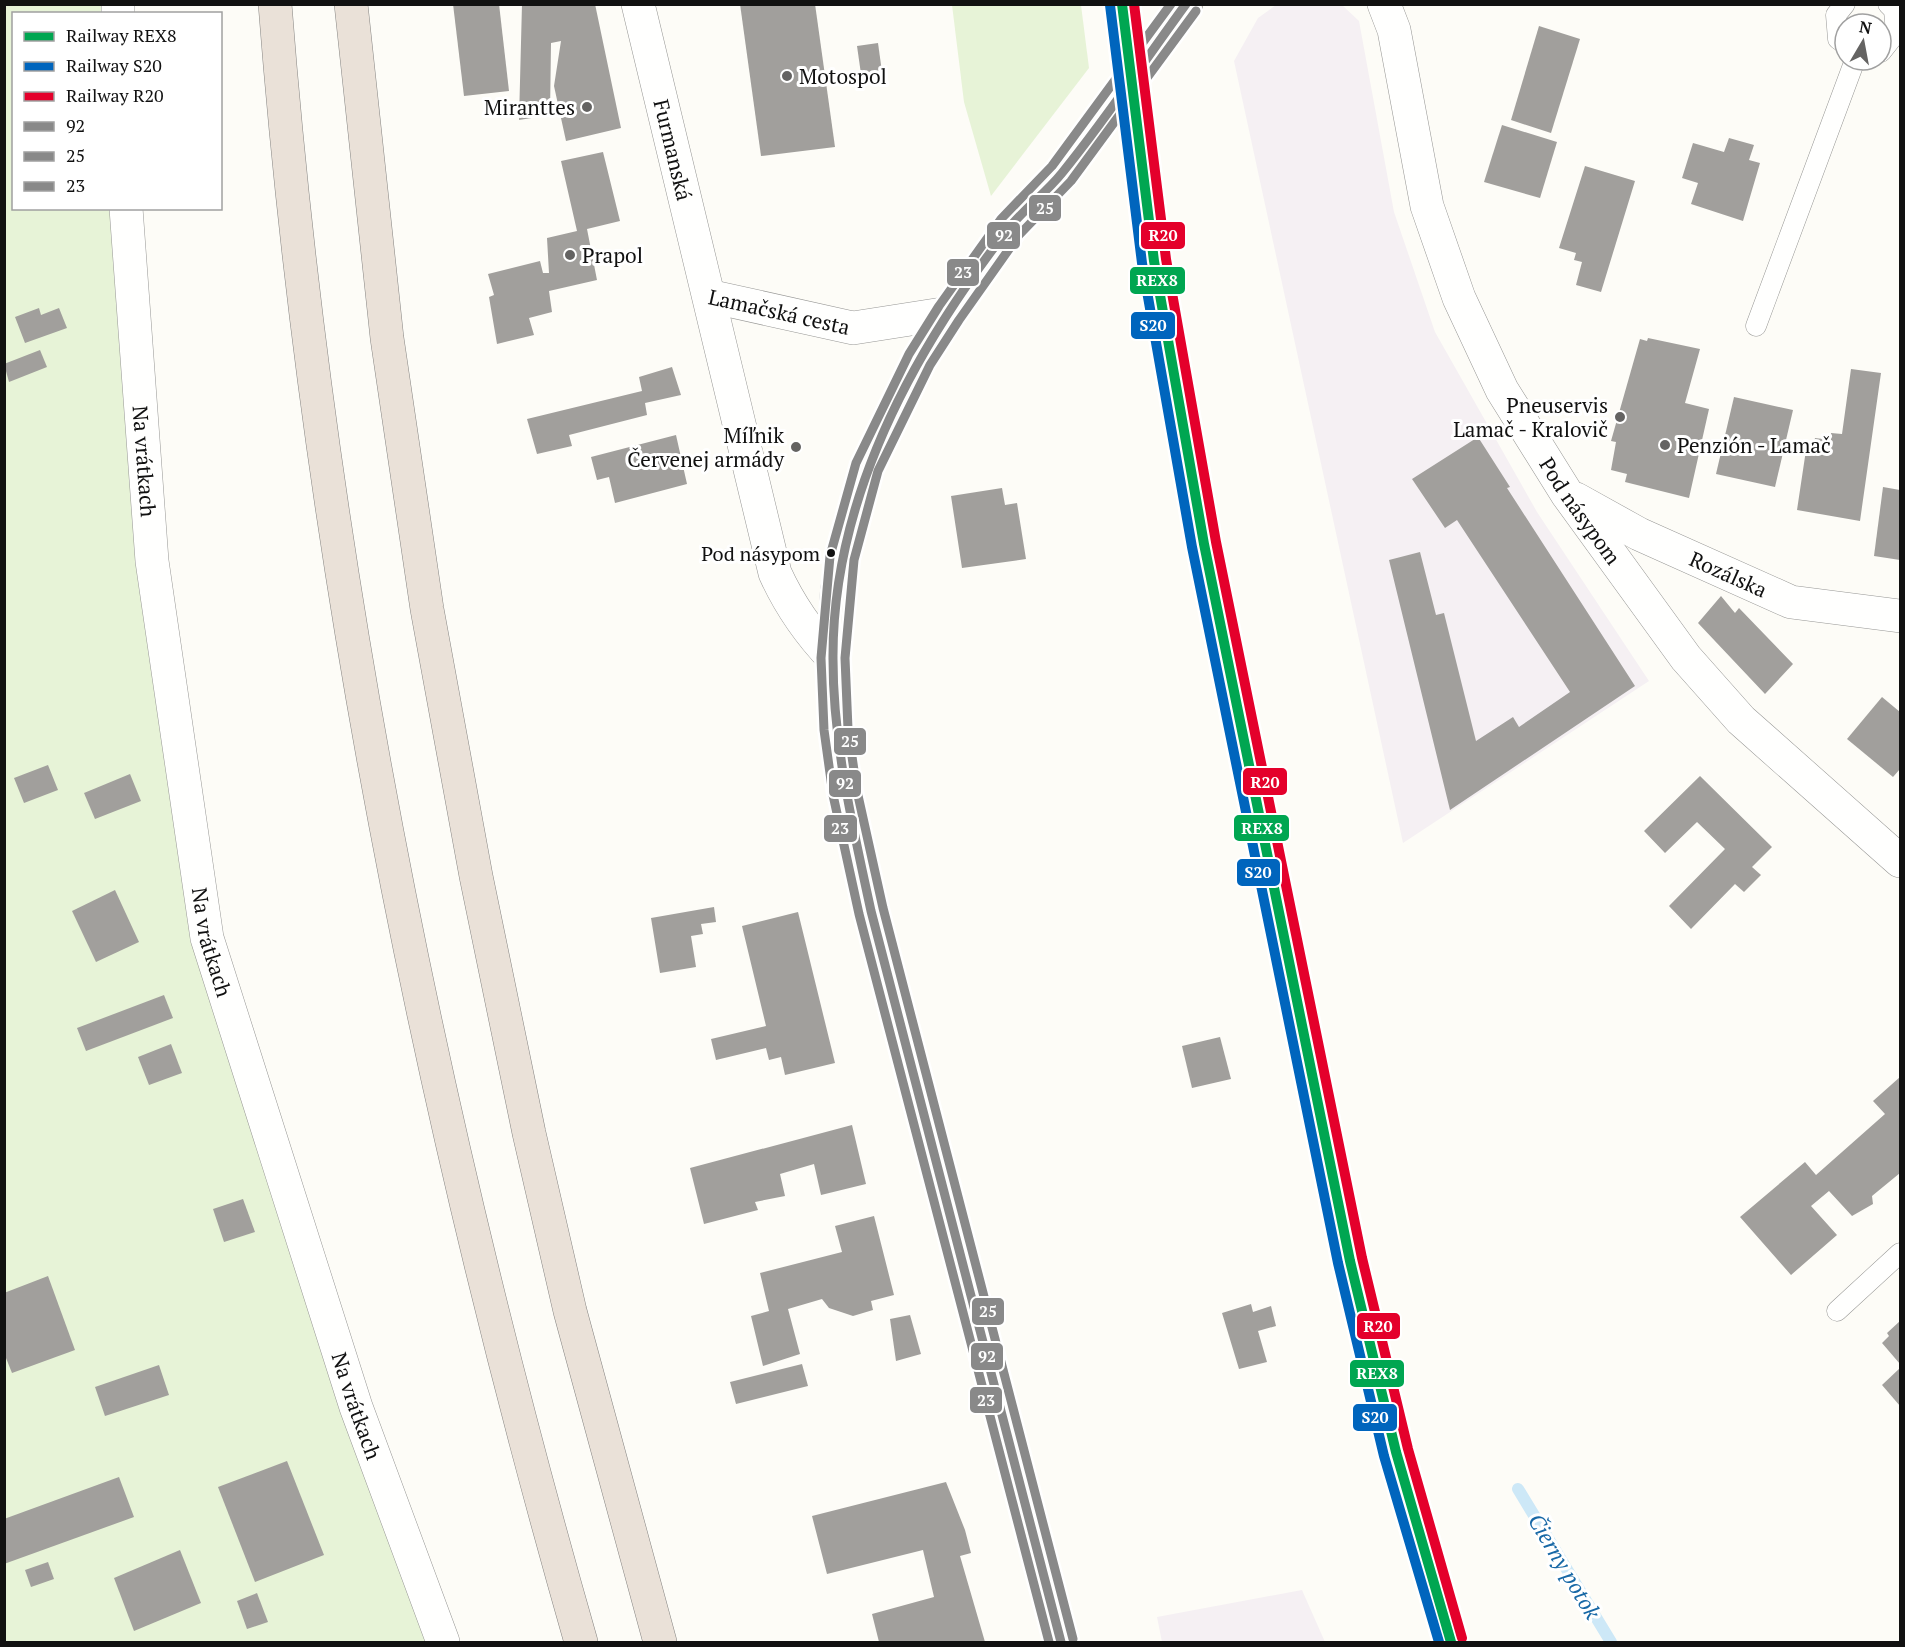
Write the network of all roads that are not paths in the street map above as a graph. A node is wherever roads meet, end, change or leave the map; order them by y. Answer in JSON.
{"nodes":[{"id":1,"x":275,"y":4,"type":"edge"},
{"id":2,"x":351,"y":4,"type":"edge"},
{"id":3,"x":638,"y":4,"type":"edge"},
{"id":4,"x":1888,"y":4,"type":"edge"},
{"id":5,"x":1383,"y":8,"type":"edge"},
{"id":6,"x":1182,"y":11,"type":"edge"},
{"id":7,"x":1893,"y":37,"type":"edge"},
{"id":8,"x":1851,"y":72,"type":"edge"},
{"id":9,"x":126,"y":210,"type":"edge"},
{"id":10,"x":709,"y":296,"type":"junction"},
{"id":11,"x":949,"y":313,"type":"junction"},
{"id":12,"x":1756,"y":327,"type":"dead end"},
{"id":13,"x":1567,"y":494,"type":"junction"},
{"id":14,"x":1900,"y":616,"type":"edge"},
{"id":15,"x":833,"y":658,"type":"junction"},
{"id":16,"x":1900,"y":861,"type":"edge"},
{"id":17,"x":1900,"y":1253,"type":"edge"},
{"id":18,"x":1837,"y":1311,"type":"dead end"},
{"id":19,"x":443,"y":1642,"type":"edge"},
{"id":20,"x":581,"y":1642,"type":"edge"},
{"id":21,"x":660,"y":1642,"type":"edge"},
{"id":22,"x":1061,"y":1642,"type":"edge"}],
"edges":[{"from":1,"to":20,"type":"highway"},
{"from":2,"to":21,"type":"highway"},
{"from":3,"to":10,"type":"street","name":"Furmanská"},
{"from":4,"to":7,"type":"lane"},
{"from":5,"to":13,"type":"street","name":"Pod násypom"},
{"from":6,"to":11,"type":"main road"},
{"from":8,"to":12,"type":"lane"},
{"from":9,"to":19,"type":"street","name":"Na vrátkach"},
{"from":10,"to":11,"type":"street","name":"Lamačská cesta"},
{"from":10,"to":15,"type":"street","name":"Lamačská cesta"},
{"from":11,"to":15,"type":"main road"},
{"from":13,"to":14,"type":"street","name":"Rozálska"},
{"from":13,"to":16,"type":"street","name":"Pod násypom"},
{"from":15,"to":22,"type":"main road"},
{"from":17,"to":18,"type":"lane"}]}
